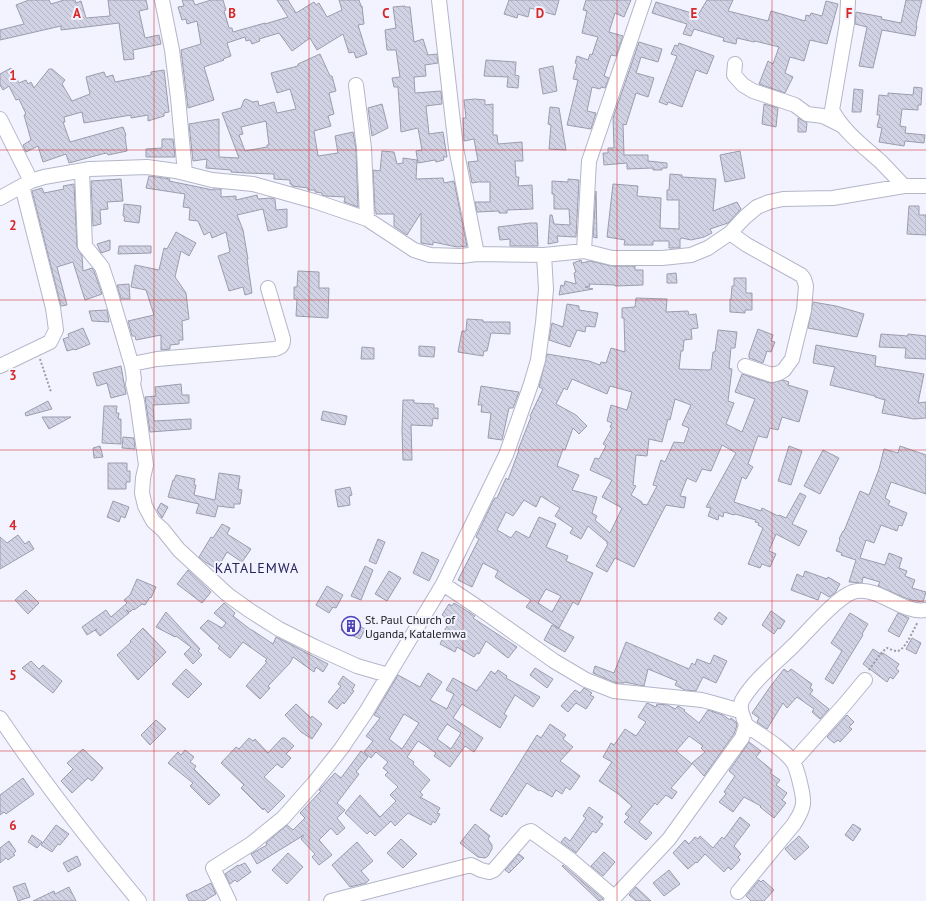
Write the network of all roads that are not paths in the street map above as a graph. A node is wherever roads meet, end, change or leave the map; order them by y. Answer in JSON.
{"nodes":[{"id":1,"x":162,"y":0,"type":"edge"},
{"id":2,"x":439,"y":0,"type":"edge"},
{"id":3,"x":644,"y":0,"type":"edge"},
{"id":4,"x":848,"y":0,"type":"edge"},
{"id":5,"x":735,"y":64,"type":"dead end"},
{"id":6,"x":356,"y":85,"type":"dead end"},
{"id":7,"x":0,"y":119,"type":"edge"},
{"id":8,"x":843,"y":126,"type":"junction"},
{"id":9,"x":82,"y":171,"type":"junction"},
{"id":10,"x":185,"y":173,"type":"junction"},
{"id":11,"x":26,"y":183,"type":"junction"},
{"id":12,"x":904,"y":186,"type":"junction"},
{"id":13,"x":926,"y":186,"type":"edge"},
{"id":14,"x":0,"y":198,"type":"edge"},
{"id":15,"x":367,"y":218,"type":"junction"},
{"id":16,"x":730,"y":233,"type":"junction"},
{"id":17,"x":584,"y":251,"type":"junction"},
{"id":18,"x":477,"y":254,"type":"junction"},
{"id":19,"x":544,"y":255,"type":"junction"},
{"id":20,"x":268,"y":288,"type":"dead end"},
{"id":21,"x":0,"y":366,"type":"edge"},
{"id":22,"x":132,"y":366,"type":"junction"},
{"id":23,"x":745,"y":366,"type":"dead end"},
{"id":24,"x":443,"y":584,"type":"junction"},
{"id":25,"x":925,"y":610,"type":"edge"},
{"id":26,"x":388,"y":675,"type":"junction"},
{"id":27,"x":865,"y":680,"type":"road end"},
{"id":28,"x":741,"y":711,"type":"junction"},
{"id":29,"x":0,"y":718,"type":"edge"},
{"id":30,"x":746,"y":725,"type":"junction"},
{"id":31,"x":793,"y":762,"type":"junction"},
{"id":32,"x":738,"y":892,"type":"dead end"},
{"id":33,"x":613,"y":899,"type":"edge"},
{"id":34,"x":139,"y":901,"type":"edge"},
{"id":35,"x":229,"y":901,"type":"edge"},
{"id":36,"x":331,"y":901,"type":"edge"}],
"edges":[{"from":1,"to":10,"type":"street"},
{"from":2,"to":18,"type":"street"},
{"from":3,"to":17,"type":"street"},
{"from":4,"to":8,"type":"street"},
{"from":5,"to":8,"type":"street"},
{"from":6,"to":15,"type":"street"},
{"from":7,"to":11,"type":"street"},
{"from":8,"to":12,"type":"street"},
{"from":9,"to":10,"type":"street"},
{"from":9,"to":11,"type":"street"},
{"from":9,"to":22,"type":"street"},
{"from":10,"to":15,"type":"street"},
{"from":11,"to":14,"type":"street"},
{"from":11,"to":21,"type":"street"},
{"from":12,"to":13,"type":"street"},
{"from":12,"to":16,"type":"street"},
{"from":15,"to":18,"type":"street"},
{"from":16,"to":17,"type":"street"},
{"from":16,"to":23,"type":"street"},
{"from":17,"to":19,"type":"street"},
{"from":18,"to":19,"type":"street"},
{"from":19,"to":24,"type":"street"},
{"from":20,"to":22,"type":"street"},
{"from":22,"to":26,"type":"street"},
{"from":24,"to":26,"type":"street"},
{"from":24,"to":28,"type":"street"},
{"from":25,"to":28,"type":"street"},
{"from":26,"to":35,"type":"street"},
{"from":27,"to":31,"type":"street"},
{"from":28,"to":30,"type":"street"},
{"from":29,"to":34,"type":"street"},
{"from":30,"to":31,"type":"street"},
{"from":30,"to":33,"type":"street"},
{"from":31,"to":32,"type":"street"},
{"from":33,"to":36,"type":"street"}]}
